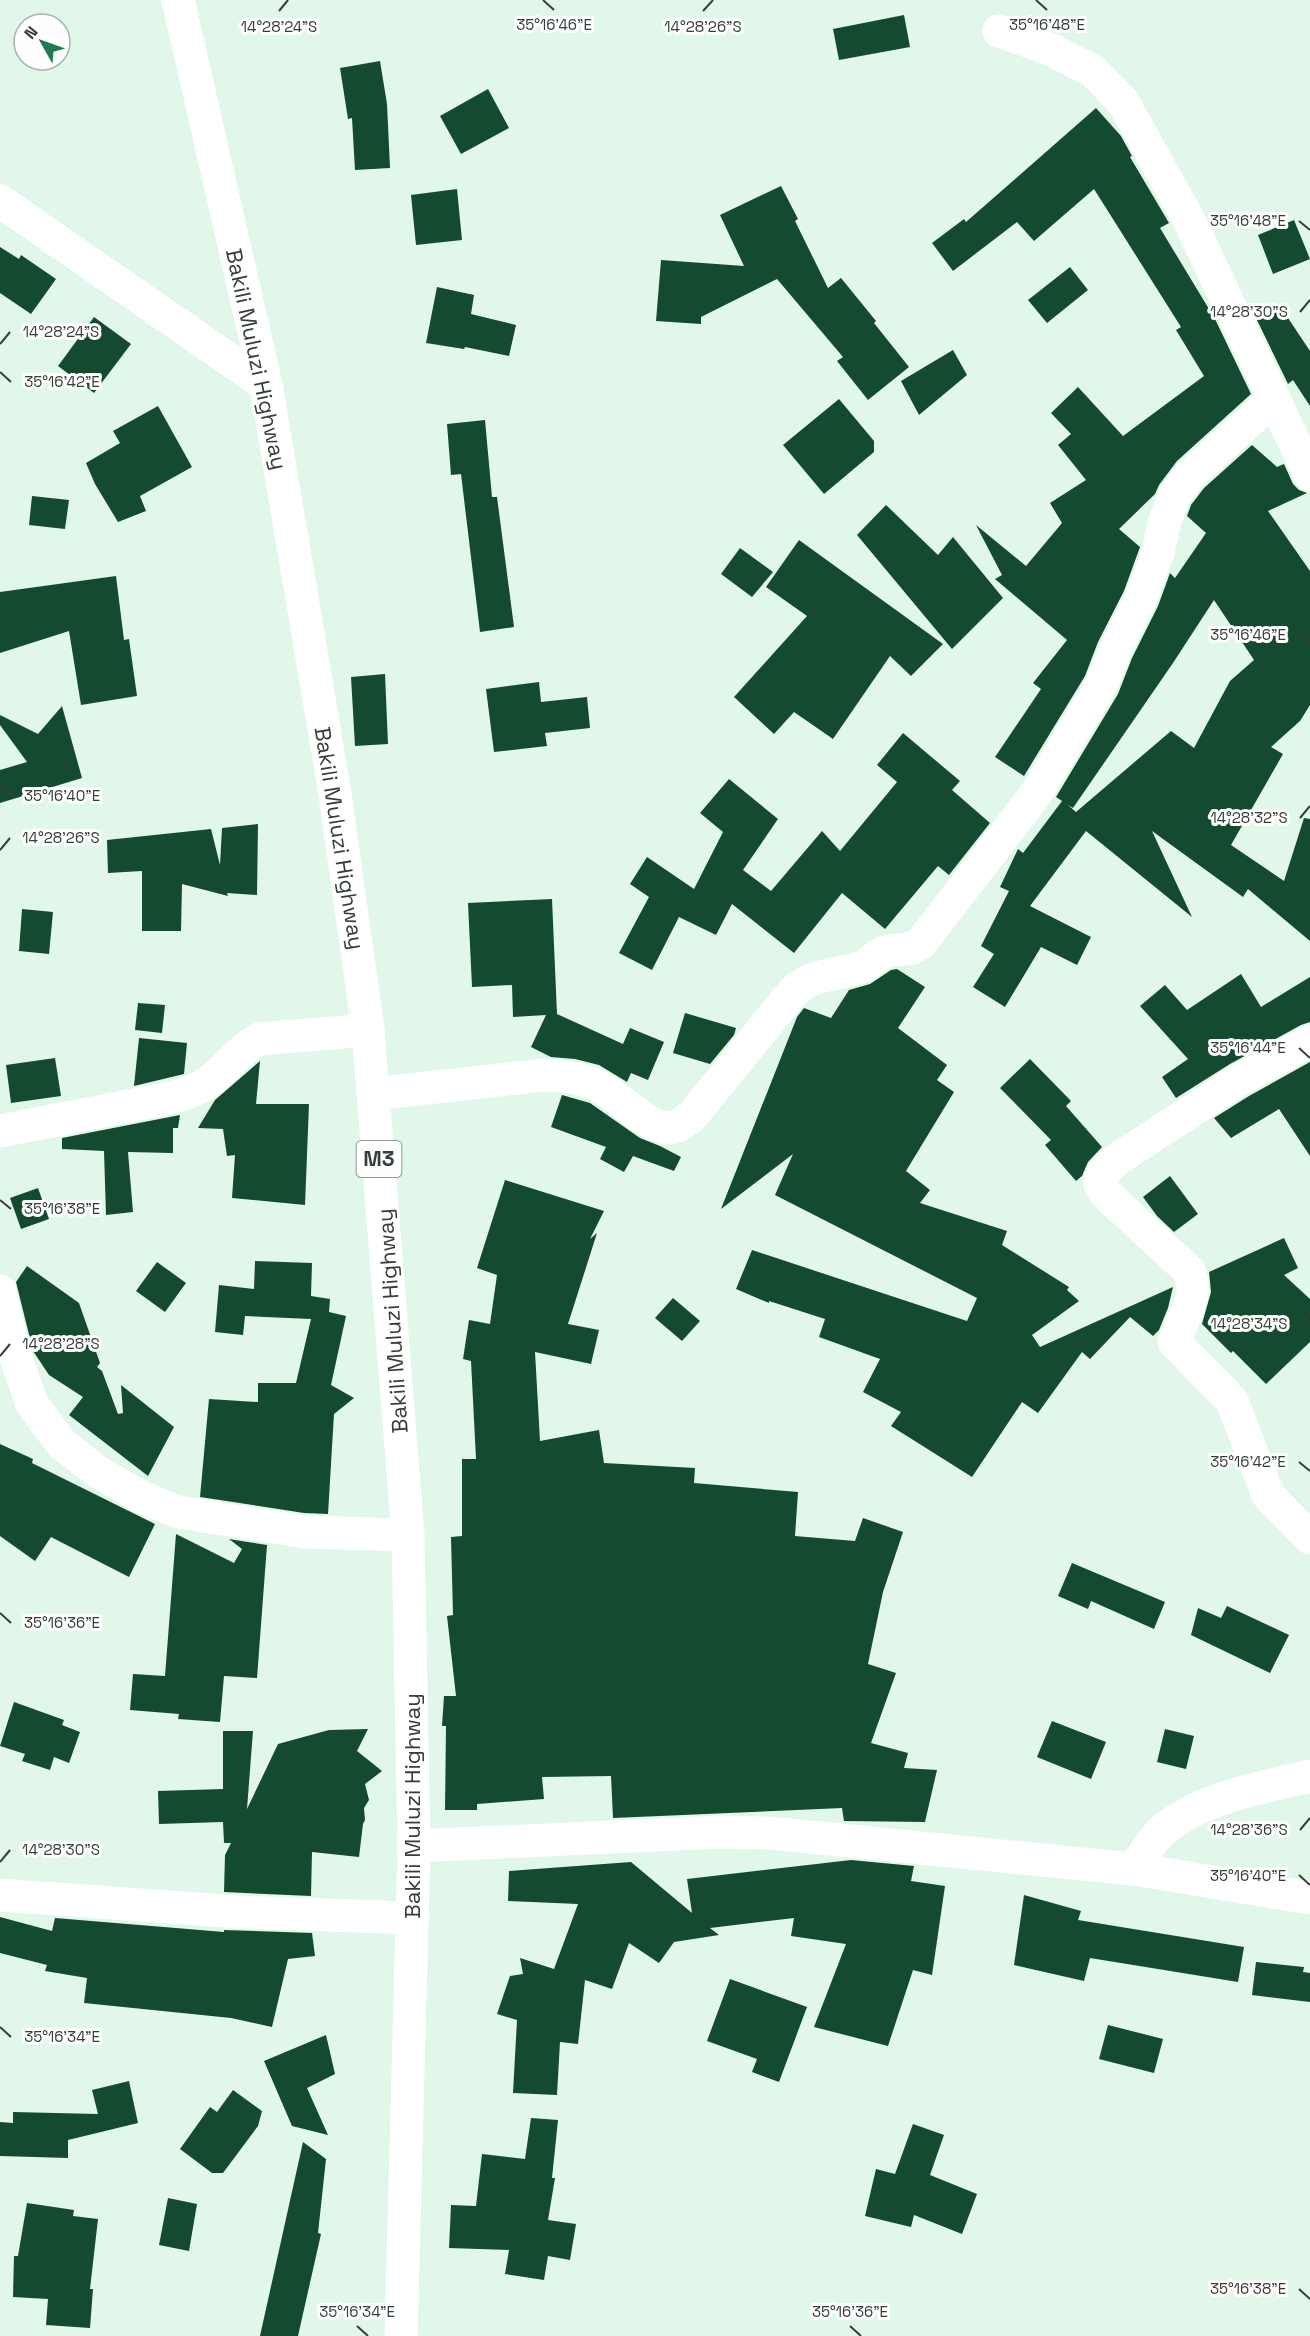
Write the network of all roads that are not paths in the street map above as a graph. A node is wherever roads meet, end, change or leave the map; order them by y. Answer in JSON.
{"nodes":[{"id":1,"x":178,"y":0,"type":"edge"},
{"id":2,"x":999,"y":31,"type":"dead end"},
{"id":3,"x":0,"y":201,"type":"edge"},
{"id":4,"x":266,"y":385,"type":"junction"},
{"id":5,"x":1274,"y":399,"type":"junction"},
{"id":6,"x":1310,"y":475,"type":"edge"},
{"id":7,"x":368,"y":1030,"type":"junction"},
{"id":8,"x":1310,"y":1041,"type":"edge"},
{"id":9,"x":373,"y":1094,"type":"junction"},
{"id":10,"x":0,"y":1131,"type":"edge"},
{"id":11,"x":0,"y":1291,"type":"edge"},
{"id":12,"x":408,"y":1536,"type":"junction"},
{"id":13,"x":1310,"y":1538,"type":"edge"},
{"id":14,"x":1310,"y":1776,"type":"edge"},
{"id":15,"x":414,"y":1846,"type":"junction"},
{"id":16,"x":1134,"y":1869,"type":"junction"},
{"id":17,"x":0,"y":1895,"type":"edge"},
{"id":18,"x":1310,"y":1898,"type":"edge"},
{"id":19,"x":413,"y":1918,"type":"junction"},
{"id":20,"x":401,"y":2336,"type":"edge"}],
"edges":[{"from":1,"to":4,"type":"main road","name":"Bakili Muluzi Highway","number":"M3"},
{"from":2,"to":5,"type":"main road"},
{"from":3,"to":4,"type":"main road"},
{"from":4,"to":7,"type":"main road","name":"Bakili Muluzi Highway","number":"M3"},
{"from":5,"to":6,"type":"main road"},
{"from":5,"to":9,"type":"main road"},
{"from":7,"to":9,"type":"main road","name":"Bakili Muluzi Highway","number":"M3"},
{"from":7,"to":10,"type":"main road"},
{"from":8,"to":13,"type":"main road"},
{"from":9,"to":12,"type":"main road","name":"Bakili Muluzi Highway","number":"M3"},
{"from":11,"to":12,"type":"main road"},
{"from":12,"to":15,"type":"main road","name":"Bakili Muluzi Highway","number":"M3"},
{"from":14,"to":16,"type":"main road"},
{"from":15,"to":16,"type":"main road"},
{"from":15,"to":19,"type":"main road","name":"Bakili Muluzi Highway","number":"M3"},
{"from":16,"to":18,"type":"main road"},
{"from":17,"to":19,"type":"main road"},
{"from":19,"to":20,"type":"main road","name":"Bakili Muluzi Highway","number":"M3"}]}
